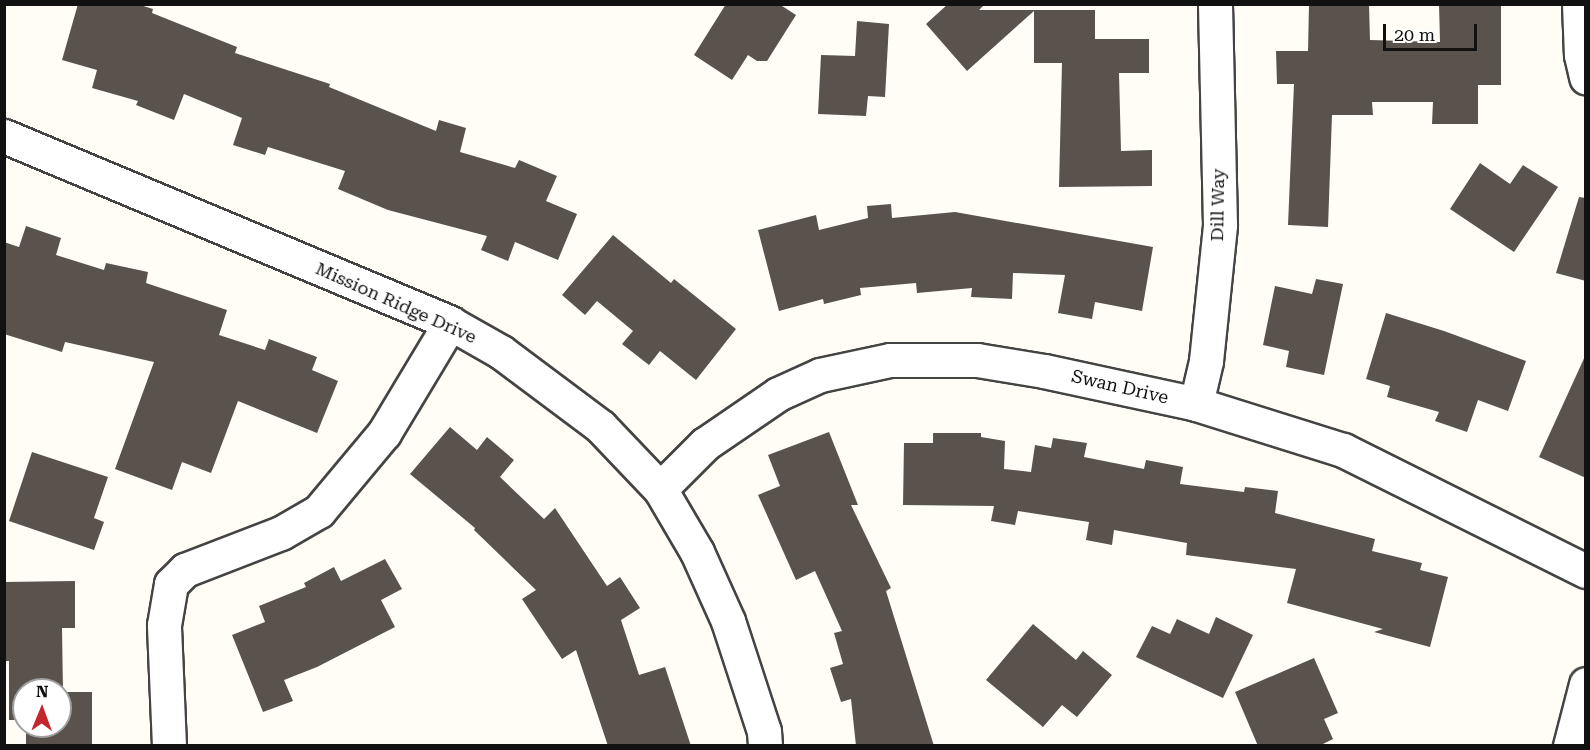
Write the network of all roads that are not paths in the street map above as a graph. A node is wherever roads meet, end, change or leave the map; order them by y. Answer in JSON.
{"nodes":[{"id":1,"x":1215,"y":4,"type":"edge"},
{"id":2,"x":1580,"y":4,"type":"edge"},
{"id":3,"x":1586,"y":77,"type":"edge"},
{"id":4,"x":4,"y":136,"type":"edge"},
{"id":5,"x":450,"y":323,"type":"junction"},
{"id":6,"x":1196,"y":404,"type":"junction"},
{"id":7,"x":660,"y":489,"type":"junction"},
{"id":8,"x":1586,"y":571,"type":"edge"},
{"id":9,"x":1586,"y":684,"type":"edge"},
{"id":10,"x":170,"y":746,"type":"edge"},
{"id":11,"x":765,"y":746,"type":"edge"},
{"id":12,"x":1570,"y":746,"type":"edge"}],
"edges":[{"from":1,"to":6,"type":"street","name":"Dill Way"},
{"from":2,"to":3,"type":"street"},
{"from":4,"to":5,"type":"street","name":"Mission Ridge Drive"},
{"from":5,"to":7,"type":"street","name":"Mission Ridge Drive"},
{"from":5,"to":10,"type":"street"},
{"from":6,"to":7,"type":"street","name":"Swan Drive"},
{"from":6,"to":8,"type":"street","name":"Swan Drive"},
{"from":7,"to":11,"type":"street","name":"Mission Ridge Drive"},
{"from":9,"to":12,"type":"street"}]}
